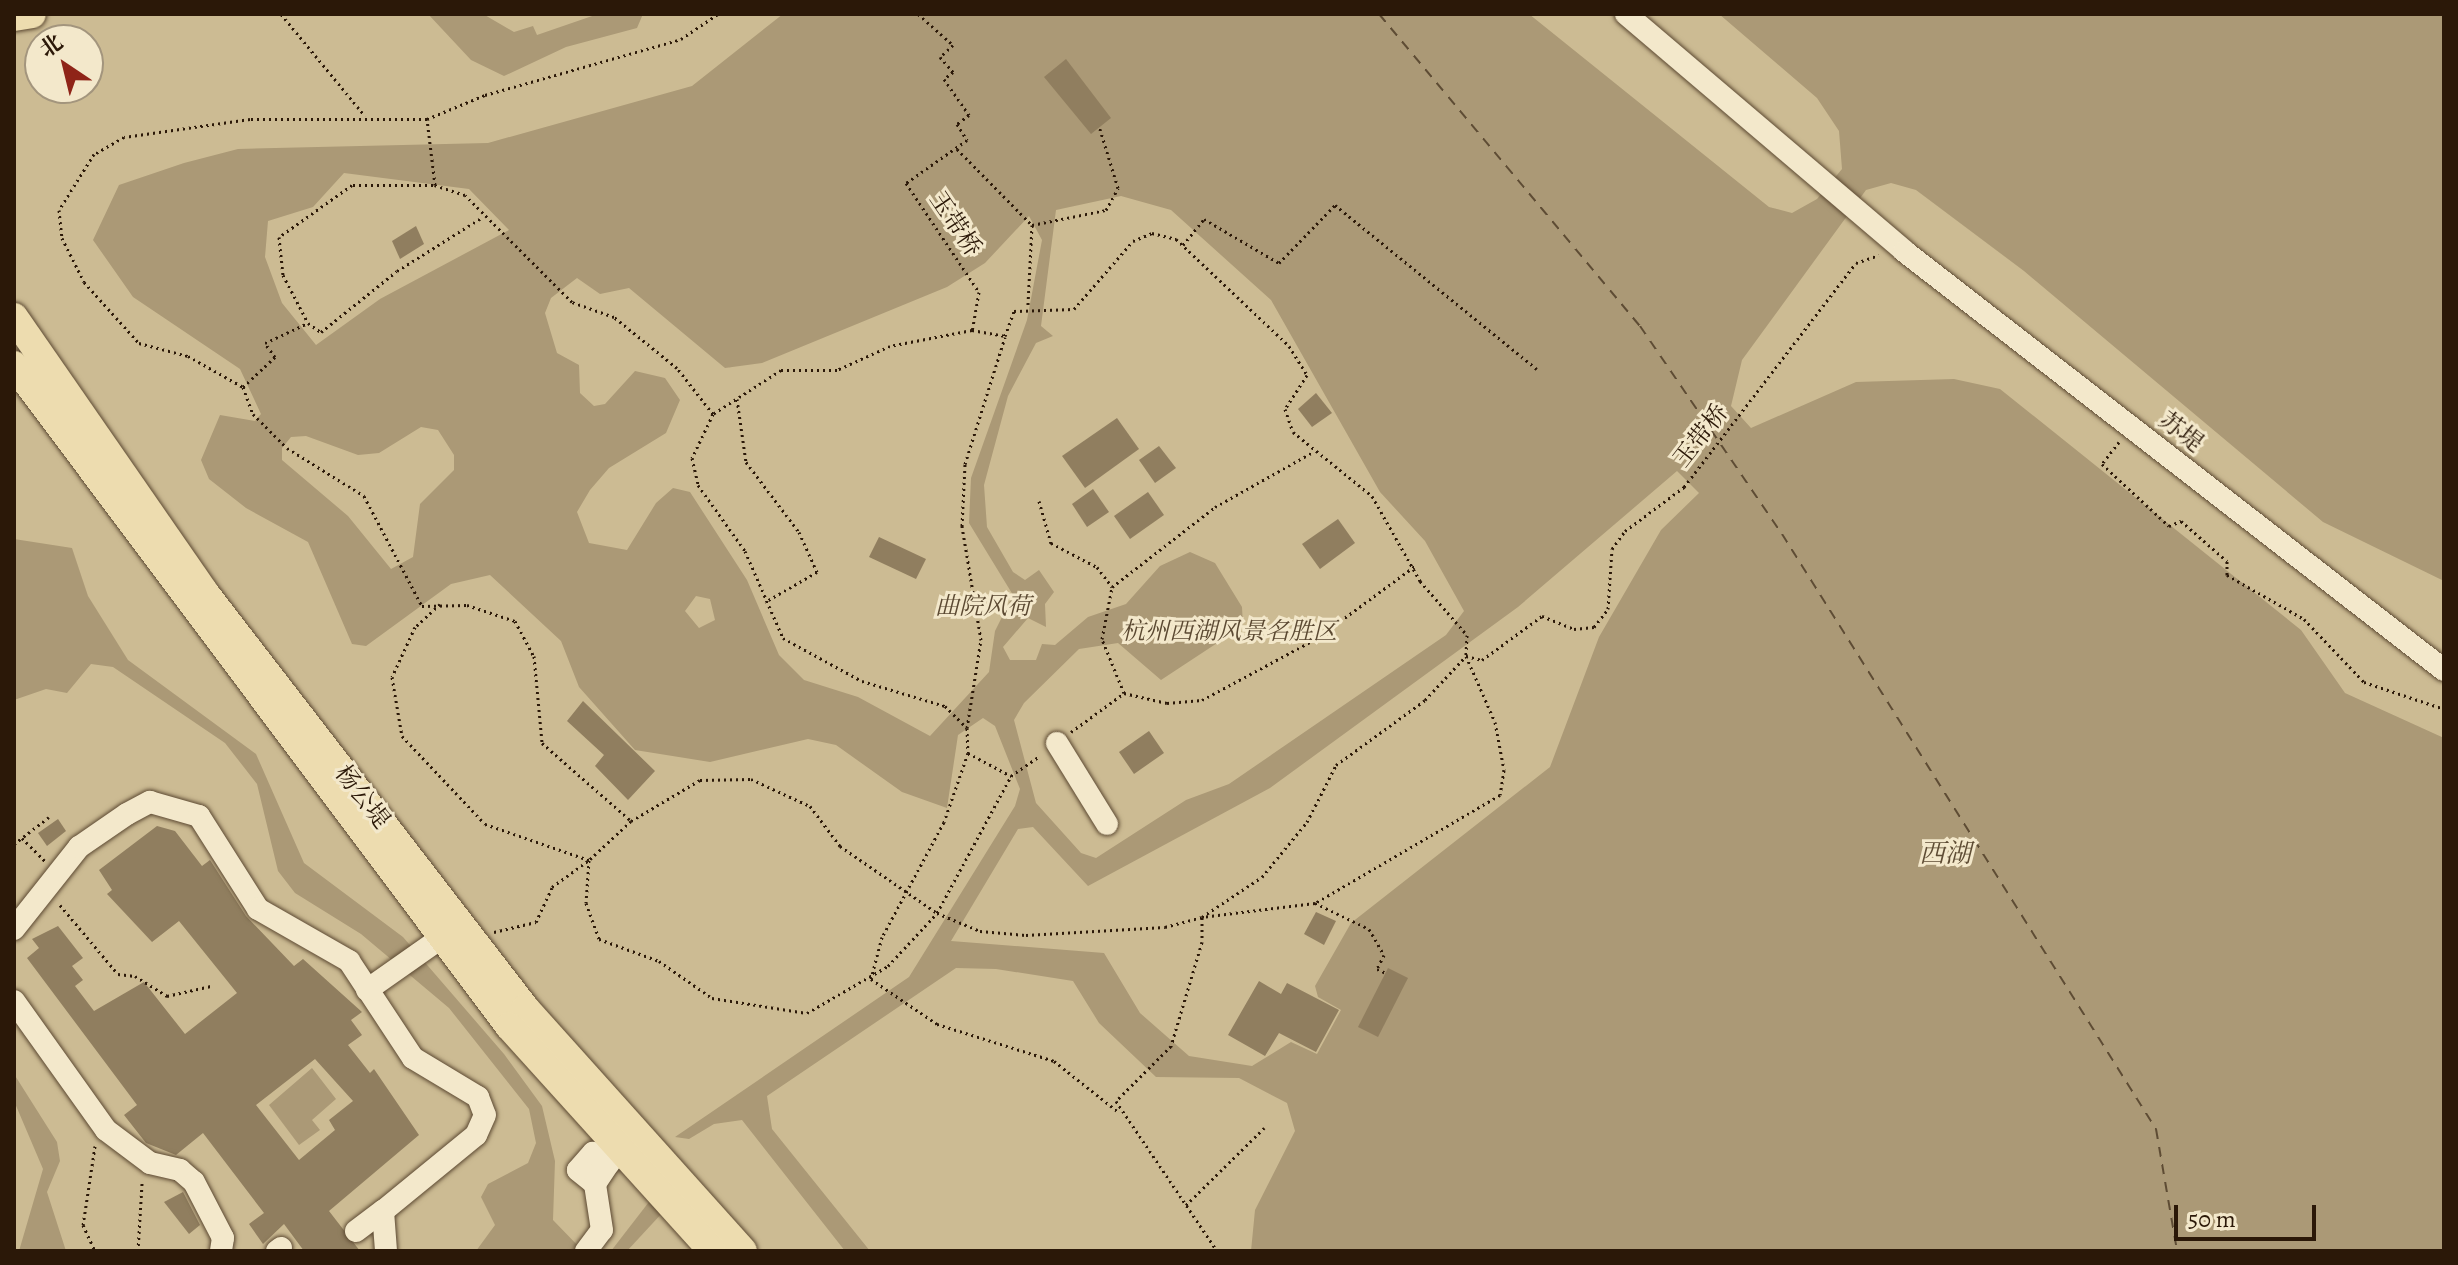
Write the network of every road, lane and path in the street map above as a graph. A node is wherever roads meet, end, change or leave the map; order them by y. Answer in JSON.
{"nodes":[{"id":1,"x":32,"y":14,"type":"edge"},
{"id":2,"x":281,"y":14,"type":"edge"},
{"id":3,"x":718,"y":14,"type":"edge"},
{"id":4,"x":918,"y":14,"type":"edge"},
{"id":5,"x":1626,"y":14,"type":"edge"},
{"id":6,"x":14,"y":17,"type":"edge"},
{"id":7,"x":365,"y":116,"type":"junction"},
{"id":8,"x":427,"y":119,"type":"junction"},
{"id":9,"x":1099,"y":126,"type":"dead end"},
{"id":10,"x":956,"y":147,"type":"junction"},
{"id":11,"x":435,"y":183,"type":"junction"},
{"id":12,"x":481,"y":218,"type":"junction"},
{"id":13,"x":1032,"y":225,"type":"junction"},
{"id":14,"x":1183,"y":245,"type":"junction"},
{"id":15,"x":1904,"y":251,"type":"junction"},
{"id":16,"x":1028,"y":305,"type":"junction"},
{"id":17,"x":14,"y":317,"type":"edge"},
{"id":18,"x":308,"y":323,"type":"junction"},
{"id":19,"x":972,"y":330,"type":"junction"},
{"id":20,"x":1005,"y":336,"type":"junction"},
{"id":21,"x":14,"y":365,"type":"edge"},
{"id":22,"x":1537,"y":369,"type":"dead end"},
{"id":23,"x":243,"y":387,"type":"junction"},
{"id":24,"x":736,"y":397,"type":"junction"},
{"id":25,"x":713,"y":414,"type":"junction"},
{"id":26,"x":2130,"y":426,"type":"junction"},
{"id":27,"x":1313,"y":452,"type":"junction"},
{"id":28,"x":1039,"y":501,"type":"dead end"},
{"id":29,"x":1416,"y":566,"type":"junction"},
{"id":30,"x":1112,"y":587,"type":"junction"},
{"id":31,"x":765,"y":602,"type":"junction"},
{"id":32,"x":441,"y":603,"type":"junction"},
{"id":33,"x":1466,"y":656,"type":"junction"},
{"id":34,"x":2444,"y":670,"type":"edge"},
{"id":35,"x":1124,"y":693,"type":"junction"},
{"id":36,"x":2444,"y":709,"type":"edge"},
{"id":37,"x":967,"y":728,"type":"junction"},
{"id":38,"x":1057,"y":743,"type":"junction"},
{"id":39,"x":968,"y":753,"type":"junction"},
{"id":40,"x":1011,"y":776,"type":"junction"},
{"id":41,"x":49,"y":817,"type":"dead end"},
{"id":42,"x":631,"y":821,"type":"junction"},
{"id":43,"x":1107,"y":824,"type":"dead end"},
{"id":44,"x":22,"y":838,"type":"junction"},
{"id":45,"x":14,"y":844,"type":"edge"},
{"id":46,"x":589,"y":860,"type":"junction"},
{"id":47,"x":56,"y":871,"type":"junction"},
{"id":48,"x":904,"y":889,"type":"junction"},
{"id":49,"x":45,"y":893,"type":"junction"},
{"id":50,"x":1315,"y":903,"type":"junction"},
{"id":51,"x":937,"y":913,"type":"junction"},
{"id":52,"x":1202,"y":917,"type":"junction"},
{"id":53,"x":14,"y":929,"type":"edge"},
{"id":54,"x":471,"y":938,"type":"junction"},
{"id":55,"x":431,"y":946,"type":"junction"},
{"id":56,"x":1386,"y":973,"type":"dead end"},
{"id":57,"x":871,"y":979,"type":"junction"},
{"id":58,"x":211,"y":986,"type":"dead end"},
{"id":59,"x":367,"y":990,"type":"junction"},
{"id":60,"x":14,"y":1001,"type":"edge"},
{"id":61,"x":1117,"y":1111,"type":"junction"},
{"id":62,"x":1264,"y":1128,"type":"dead end"},
{"id":63,"x":106,"y":1130,"type":"junction"},
{"id":64,"x":614,"y":1156,"type":"junction"},
{"id":65,"x":150,"y":1163,"type":"junction"},
{"id":66,"x":1186,"y":1205,"type":"junction"},
{"id":67,"x":383,"y":1211,"type":"junction"},
{"id":68,"x":356,"y":1231,"type":"dead end"},
{"id":69,"x":222,"y":1244,"type":"edge"},
{"id":70,"x":95,"y":1251,"type":"edge"},
{"id":71,"x":138,"y":1251,"type":"edge"},
{"id":72,"x":242,"y":1251,"type":"edge"},
{"id":73,"x":386,"y":1251,"type":"edge"},
{"id":74,"x":586,"y":1251,"type":"edge"},
{"id":75,"x":712,"y":1251,"type":"edge"},
{"id":76,"x":743,"y":1251,"type":"edge"},
{"id":77,"x":1217,"y":1251,"type":"edge"}],
"edges":[{"from":1,"to":6,"type":"main road"},
{"from":2,"to":7,"type":"path"},
{"from":3,"to":8,"type":"path"},
{"from":4,"to":10,"type":"path"},
{"from":5,"to":15,"type":"street","name":"苏堤"},
{"from":7,"to":8,"type":"path"},
{"from":7,"to":23,"type":"path"},
{"from":8,"to":11,"type":"path"},
{"from":9,"to":13,"type":"path"},
{"from":10,"to":13,"type":"path"},
{"from":10,"to":19,"type":"path","name":"玉带桥"},
{"from":11,"to":12,"type":"path"},
{"from":11,"to":18,"type":"path"},
{"from":12,"to":18,"type":"path"},
{"from":12,"to":25,"type":"path"},
{"from":13,"to":16,"type":"path"},
{"from":14,"to":16,"type":"path"},
{"from":14,"to":22,"type":"path"},
{"from":14,"to":27,"type":"path"},
{"from":15,"to":26,"type":"street","name":"苏堤"},
{"from":15,"to":33,"type":"path","name":"玉带桥"},
{"from":16,"to":20,"type":"path"},
{"from":17,"to":54,"type":"main road","name":"杨公堤"},
{"from":18,"to":23,"type":"path"},
{"from":19,"to":20,"type":"path"},
{"from":19,"to":24,"type":"path"},
{"from":20,"to":37,"type":"path"},
{"from":21,"to":55,"type":"main road","name":"杨公堤"},
{"from":23,"to":32,"type":"path"},
{"from":24,"to":25,"type":"path"},
{"from":24,"to":31,"type":"path"},
{"from":25,"to":31,"type":"path"},
{"from":26,"to":34,"type":"street","name":"苏堤"},
{"from":26,"to":36,"type":"path"},
{"from":27,"to":29,"type":"path"},
{"from":27,"to":30,"type":"path"},
{"from":28,"to":30,"type":"path"},
{"from":29,"to":33,"type":"path"},
{"from":29,"to":35,"type":"path"},
{"from":30,"to":35,"type":"path"},
{"from":31,"to":37,"type":"path"},
{"from":32,"to":42,"type":"path"},
{"from":32,"to":46,"type":"path"},
{"from":33,"to":50,"type":"path"},
{"from":33,"to":52,"type":"path"},
{"from":35,"to":38,"type":"path"},
{"from":37,"to":39,"type":"path"},
{"from":38,"to":40,"type":"path"},
{"from":38,"to":43,"type":"street"},
{"from":39,"to":40,"type":"path"},
{"from":39,"to":48,"type":"path"},
{"from":40,"to":51,"type":"path"},
{"from":41,"to":44,"type":"path"},
{"from":42,"to":46,"type":"path"},
{"from":42,"to":48,"type":"path"},
{"from":44,"to":45,"type":"path"},
{"from":44,"to":47,"type":"path"},
{"from":46,"to":54,"type":"path"},
{"from":46,"to":57,"type":"path"},
{"from":47,"to":49,"type":"street"},
{"from":47,"to":59,"type":"street"},
{"from":48,"to":51,"type":"path"},
{"from":48,"to":57,"type":"path"},
{"from":49,"to":53,"type":"street"},
{"from":49,"to":58,"type":"path"},
{"from":50,"to":52,"type":"path"},
{"from":50,"to":56,"type":"path"},
{"from":51,"to":52,"type":"path"},
{"from":51,"to":57,"type":"path"},
{"from":52,"to":61,"type":"path"},
{"from":54,"to":76,"type":"main road","name":"杨公堤"},
{"from":55,"to":59,"type":"street"},
{"from":55,"to":64,"type":"main road","name":"杨公堤"},
{"from":57,"to":61,"type":"path"},
{"from":59,"to":67,"type":"street"},
{"from":60,"to":63,"type":"street"},
{"from":61,"to":66,"type":"path"},
{"from":62,"to":66,"type":"path"},
{"from":63,"to":65,"type":"street"},
{"from":63,"to":70,"type":"path"},
{"from":64,"to":74,"type":"street"},
{"from":64,"to":75,"type":"main road","name":"杨公堤"},
{"from":65,"to":69,"type":"street"},
{"from":65,"to":71,"type":"path"},
{"from":66,"to":77,"type":"path"},
{"from":67,"to":68,"type":"street"},
{"from":67,"to":73,"type":"street"},
{"from":69,"to":72,"type":"street"}]}
